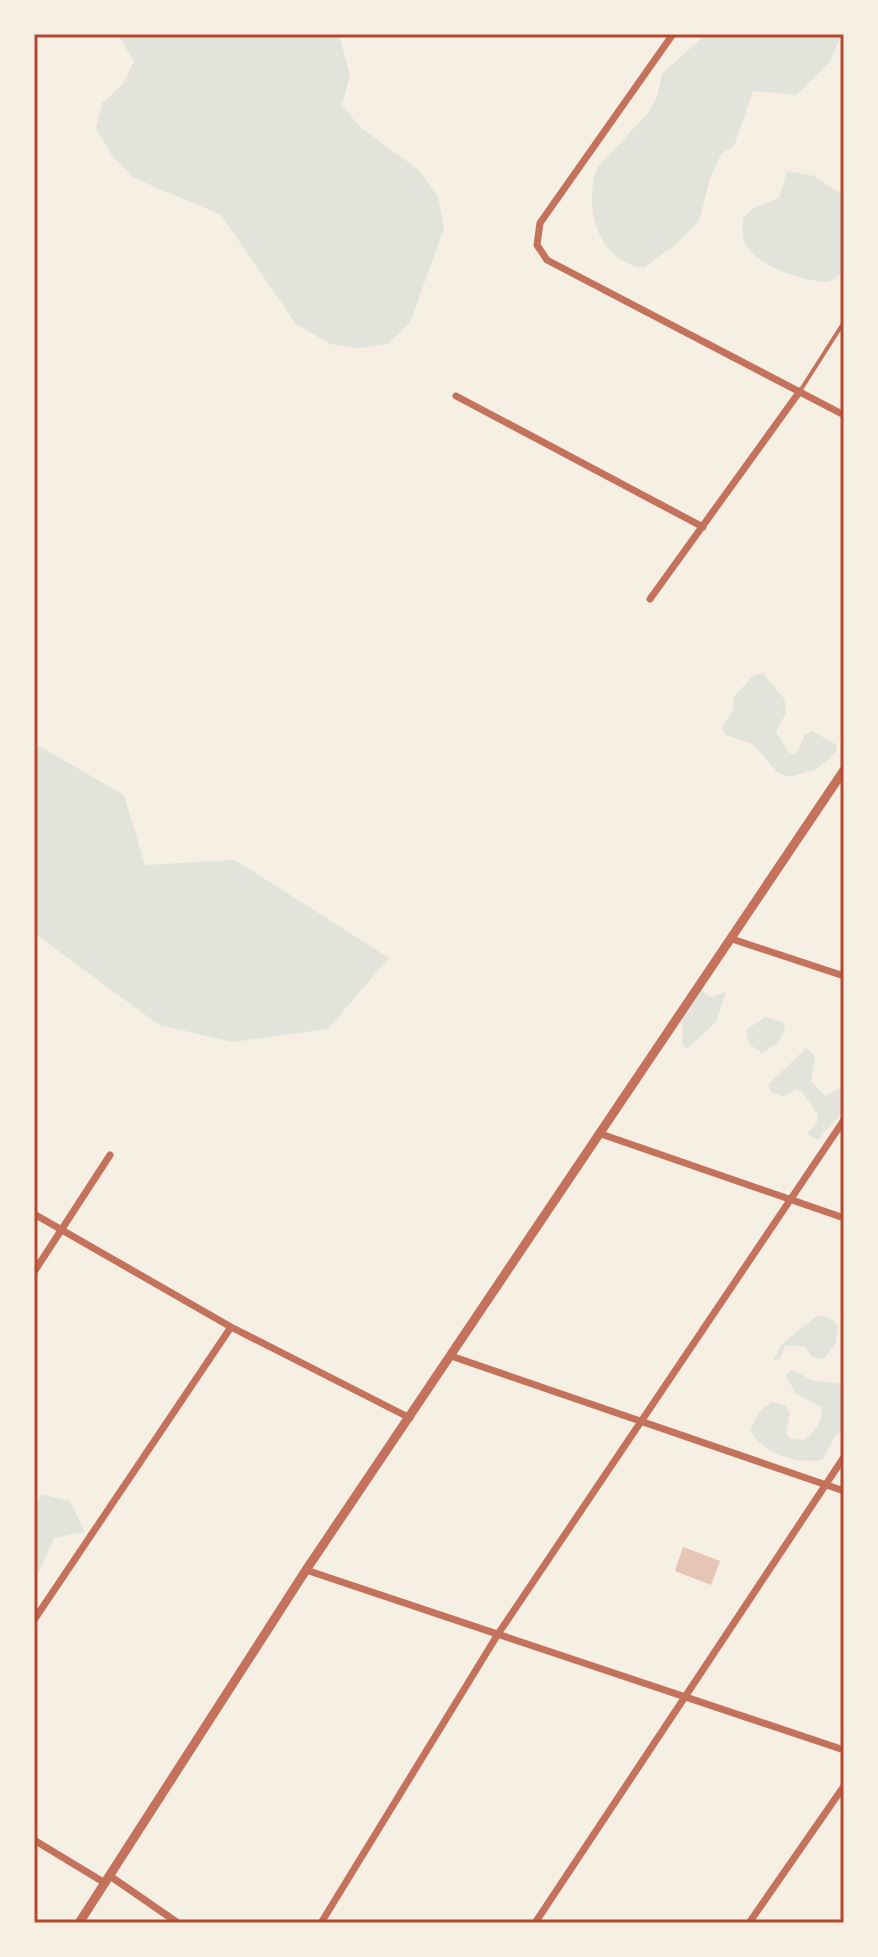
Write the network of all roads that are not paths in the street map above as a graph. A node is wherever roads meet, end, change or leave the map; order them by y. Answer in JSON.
{"nodes":[{"id":1,"x":673,"y":34,"type":"edge"},
{"id":2,"x":844,"y":322,"type":"edge"},
{"id":3,"x":800,"y":391,"type":"junction"},
{"id":4,"x":456,"y":396,"type":"dead end"},
{"id":5,"x":844,"y":415,"type":"edge"},
{"id":6,"x":703,"y":527,"type":"junction"},
{"id":7,"x":650,"y":599,"type":"dead end"},
{"id":8,"x":844,"y":770,"type":"edge"},
{"id":9,"x":732,"y":939,"type":"junction"},
{"id":10,"x":844,"y":976,"type":"edge"},
{"id":11,"x":844,"y":1120,"type":"edge"},
{"id":12,"x":601,"y":1134,"type":"junction"},
{"id":13,"x":110,"y":1155,"type":"dead end"},
{"id":14,"x":792,"y":1200,"type":"junction"},
{"id":15,"x":34,"y":1214,"type":"edge"},
{"id":16,"x":844,"y":1218,"type":"edge"},
{"id":17,"x":63,"y":1230,"type":"junction"},
{"id":18,"x":34,"y":1272,"type":"edge"},
{"id":19,"x":231,"y":1327,"type":"junction"},
{"id":20,"x":451,"y":1356,"type":"junction"},
{"id":21,"x":410,"y":1418,"type":"junction"},
{"id":22,"x":643,"y":1422,"type":"junction"},
{"id":23,"x":844,"y":1457,"type":"edge"},
{"id":24,"x":825,"y":1485,"type":"junction"},
{"id":25,"x":844,"y":1491,"type":"edge"},
{"id":26,"x":306,"y":1570,"type":"junction"},
{"id":27,"x":34,"y":1620,"type":"edge"},
{"id":28,"x":498,"y":1634,"type":"junction"},
{"id":29,"x":684,"y":1697,"type":"junction"},
{"id":30,"x":844,"y":1750,"type":"edge"},
{"id":31,"x":844,"y":1786,"type":"edge"},
{"id":32,"x":34,"y":1840,"type":"edge"},
{"id":33,"x":108,"y":1880,"type":"junction"},
{"id":34,"x":79,"y":1923,"type":"edge"},
{"id":35,"x":178,"y":1923,"type":"edge"},
{"id":36,"x":321,"y":1923,"type":"edge"},
{"id":37,"x":535,"y":1923,"type":"edge"},
{"id":38,"x":749,"y":1923,"type":"edge"}],
"edges":[{"from":1,"to":3,"type":"street"},
{"from":2,"to":3,"type":"lane"},
{"from":3,"to":5,"type":"street"},
{"from":3,"to":6,"type":"street"},
{"from":4,"to":6,"type":"street"},
{"from":6,"to":7,"type":"street"},
{"from":8,"to":9,"type":"street"},
{"from":9,"to":10,"type":"street"},
{"from":9,"to":12,"type":"street"},
{"from":11,"to":14,"type":"street"},
{"from":12,"to":14,"type":"street"},
{"from":12,"to":20,"type":"street"},
{"from":13,"to":17,"type":"street"},
{"from":14,"to":16,"type":"street"},
{"from":14,"to":22,"type":"street"},
{"from":15,"to":17,"type":"street"},
{"from":17,"to":18,"type":"street"},
{"from":17,"to":19,"type":"street"},
{"from":19,"to":21,"type":"street"},
{"from":19,"to":27,"type":"street"},
{"from":20,"to":21,"type":"street"},
{"from":20,"to":22,"type":"street"},
{"from":21,"to":26,"type":"street"},
{"from":22,"to":24,"type":"street"},
{"from":22,"to":28,"type":"street"},
{"from":23,"to":24,"type":"street"},
{"from":24,"to":25,"type":"street"},
{"from":24,"to":29,"type":"street"},
{"from":26,"to":28,"type":"street"},
{"from":26,"to":33,"type":"street"},
{"from":28,"to":29,"type":"street"},
{"from":28,"to":36,"type":"street"},
{"from":29,"to":30,"type":"street"},
{"from":29,"to":37,"type":"street"},
{"from":31,"to":38,"type":"street"},
{"from":32,"to":33,"type":"street"},
{"from":33,"to":34,"type":"street"},
{"from":33,"to":35,"type":"street"}]}
